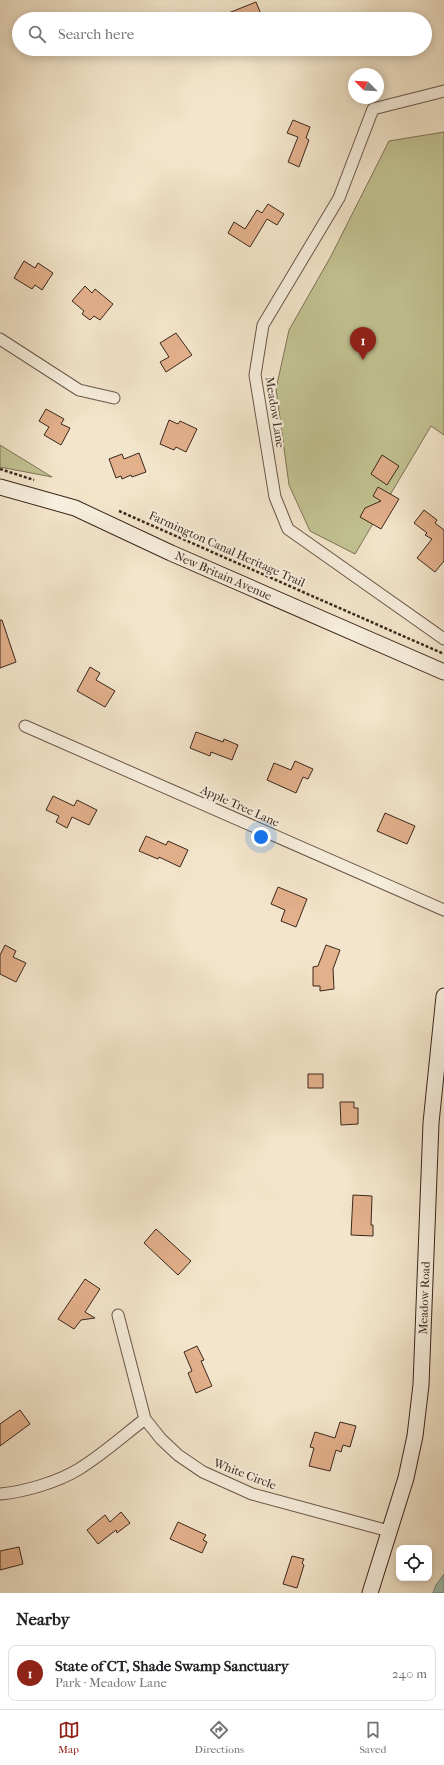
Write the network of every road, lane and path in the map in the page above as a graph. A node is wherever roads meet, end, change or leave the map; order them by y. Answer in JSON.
{"nodes":[{"id":1,"x":444,"y":92,"type":"edge"},
{"id":2,"x":0,"y":339,"type":"edge"},
{"id":3,"x":114,"y":398,"type":"dead end"},
{"id":4,"x":0,"y":468,"type":"edge"},
{"id":5,"x":39,"y":482,"type":"dead end"},
{"id":6,"x":0,"y":487,"type":"edge"},
{"id":7,"x":117,"y":510,"type":"dead end"},
{"id":8,"x":444,"y":639,"type":"edge"},
{"id":9,"x":444,"y":654,"type":"edge"},
{"id":10,"x":444,"y":672,"type":"edge"},
{"id":11,"x":25,"y":726,"type":"dead end"},
{"id":12,"x":444,"y":910,"type":"edge"},
{"id":13,"x":444,"y":996,"type":"edge"},
{"id":14,"x":118,"y":1315,"type":"dead end"},
{"id":15,"x":145,"y":1419,"type":"junction"},
{"id":16,"x":0,"y":1494,"type":"edge"},
{"id":17,"x":389,"y":1531,"type":"junction"},
{"id":18,"x":370,"y":1593,"type":"edge"}],
"edges":[{"from":1,"to":8,"type":"street","name":"Meadow Lane"},
{"from":2,"to":3,"type":"street"},
{"from":4,"to":5,"type":"path"},
{"from":6,"to":10,"type":"street","name":"New Britain Avenue"},
{"from":7,"to":9,"type":"path","name":"Farmington Canal Heritage Trail"},
{"from":11,"to":12,"type":"street","name":"Apple Tree Lane"},
{"from":13,"to":17,"type":"street","name":"Meadow Road"},
{"from":14,"to":15,"type":"street","name":"White Circle"},
{"from":15,"to":16,"type":"street"},
{"from":15,"to":17,"type":"street","name":"White Circle"},
{"from":17,"to":18,"type":"street","name":"Meadow Road"}]}
